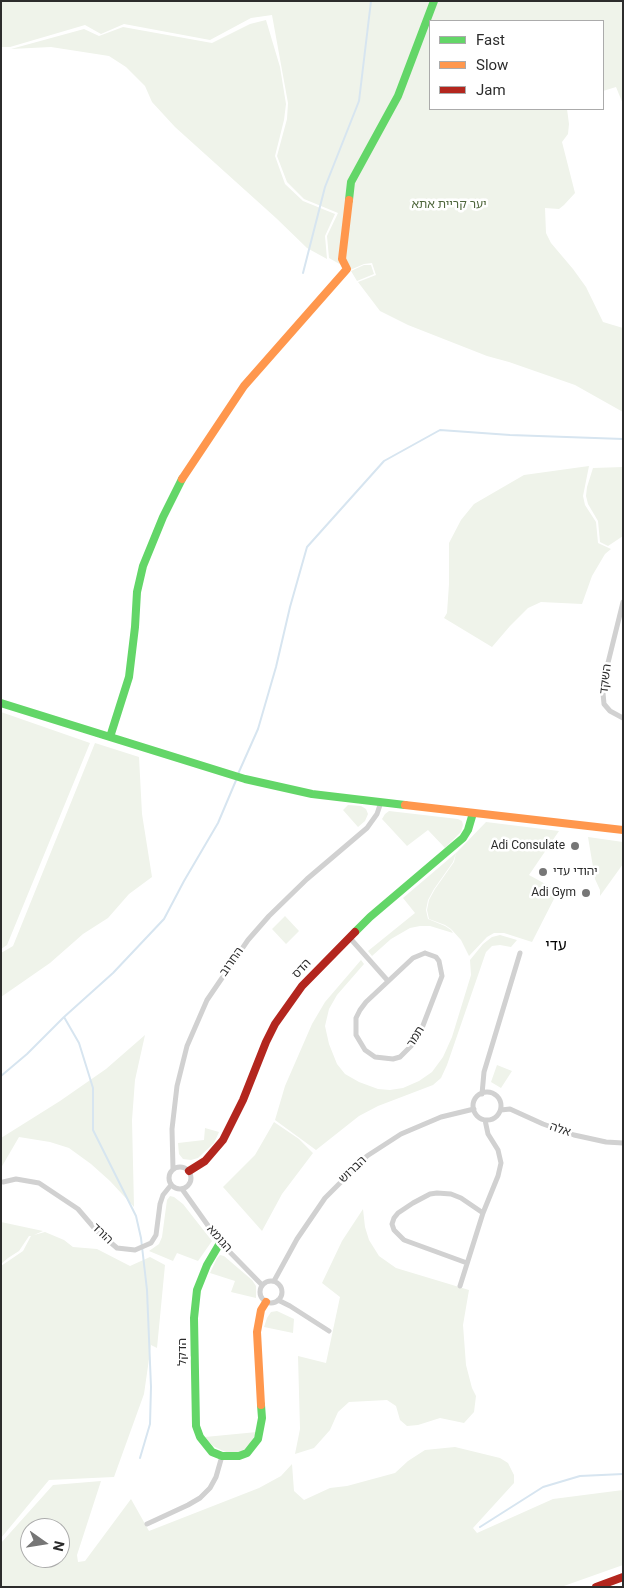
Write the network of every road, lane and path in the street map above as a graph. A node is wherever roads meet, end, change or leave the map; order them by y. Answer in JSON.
{"nodes":[{"id":1,"x":434,"y":1,"type":"edge"},
{"id":2,"x":623,"y":602,"type":"edge"},
{"id":3,"x":1,"y":703,"type":"edge"},
{"id":4,"x":623,"y":718,"type":"edge"},
{"id":5,"x":110,"y":737,"type":"junction"},
{"id":6,"x":381,"y":802,"type":"junction"},
{"id":7,"x":473,"y":813,"type":"junction"},
{"id":8,"x":623,"y":830,"type":"edge"},
{"id":9,"x":349,"y":937,"type":"junction"},
{"id":10,"x":520,"y":953,"type":"dead end"},
{"id":11,"x":388,"y":982,"type":"junction"},
{"id":12,"x":482,"y":1094,"type":"junction"},
{"id":13,"x":474,"y":1109,"type":"junction"},
{"id":14,"x":501,"y":1110,"type":"junction"},
{"id":15,"x":485,"y":1120,"type":"junction"},
{"id":16,"x":623,"y":1143,"type":"edge"},
{"id":17,"x":173,"y":1169,"type":"junction"},
{"id":18,"x":189,"y":1171,"type":"junction"},
{"id":19,"x":3,"y":1182,"type":"dead end"},
{"id":20,"x":171,"y":1186,"type":"junction"},
{"id":21,"x":182,"y":1189,"type":"junction"},
{"id":22,"x":483,"y":1214,"type":"junction"},
{"id":23,"x":220,"y":1243,"type":"junction"},
{"id":24,"x":467,"y":1263,"type":"junction"},
{"id":25,"x":274,"y":1281,"type":"junction"},
{"id":26,"x":262,"y":1285,"type":"junction"},
{"id":27,"x":460,"y":1286,"type":"dead end"},
{"id":28,"x":278,"y":1300,"type":"junction"},
{"id":29,"x":266,"y":1302,"type":"junction"},
{"id":30,"x":329,"y":1332,"type":"dead end"},
{"id":31,"x":222,"y":1456,"type":"junction"},
{"id":32,"x":147,"y":1524,"type":"dead end"},
{"id":33,"x":623,"y":1577,"type":"edge"},
{"id":34,"x":596,"y":1587,"type":"edge"}],
"edges":[{"from":1,"to":5,"type":"street"},
{"from":2,"to":4,"type":"street","name":"השקד"},
{"from":3,"to":5,"type":"street"},
{"from":5,"to":6,"type":"street"},
{"from":6,"to":7,"type":"street"},
{"from":6,"to":17,"type":"street","name":"החרוב"},
{"from":7,"to":8,"type":"street"},
{"from":7,"to":9,"type":"street","name":"הדס"},
{"from":9,"to":11,"type":"street"},
{"from":9,"to":18,"type":"street","name":"הדס"},
{"from":10,"to":12,"type":"street"},
{"from":11,"to":11,"type":"street","name":"תמר"},
{"from":12,"to":13,"type":"street"},
{"from":12,"to":14,"type":"street"},
{"from":13,"to":15,"type":"street"},
{"from":13,"to":25,"type":"street","name":"הברוש"},
{"from":14,"to":15,"type":"street"},
{"from":14,"to":16,"type":"street","name":"אלה"},
{"from":15,"to":22,"type":"street"},
{"from":17,"to":18,"type":"street"},
{"from":17,"to":20,"type":"street"},
{"from":18,"to":21,"type":"street"},
{"from":19,"to":20,"type":"street","name":"הורד"},
{"from":20,"to":21,"type":"street"},
{"from":21,"to":23,"type":"street","name":"הגומא"},
{"from":22,"to":24,"type":"street"},
{"from":22,"to":24,"type":"street"},
{"from":23,"to":26,"type":"street","name":"הגומא"},
{"from":23,"to":31,"type":"street","name":"הדקל"},
{"from":24,"to":27,"type":"street"},
{"from":25,"to":26,"type":"street"},
{"from":25,"to":28,"type":"street"},
{"from":26,"to":29,"type":"street"},
{"from":28,"to":29,"type":"street"},
{"from":28,"to":30,"type":"street"},
{"from":29,"to":31,"type":"street"},
{"from":31,"to":32,"type":"street"},
{"from":33,"to":34,"type":"street"}]}
